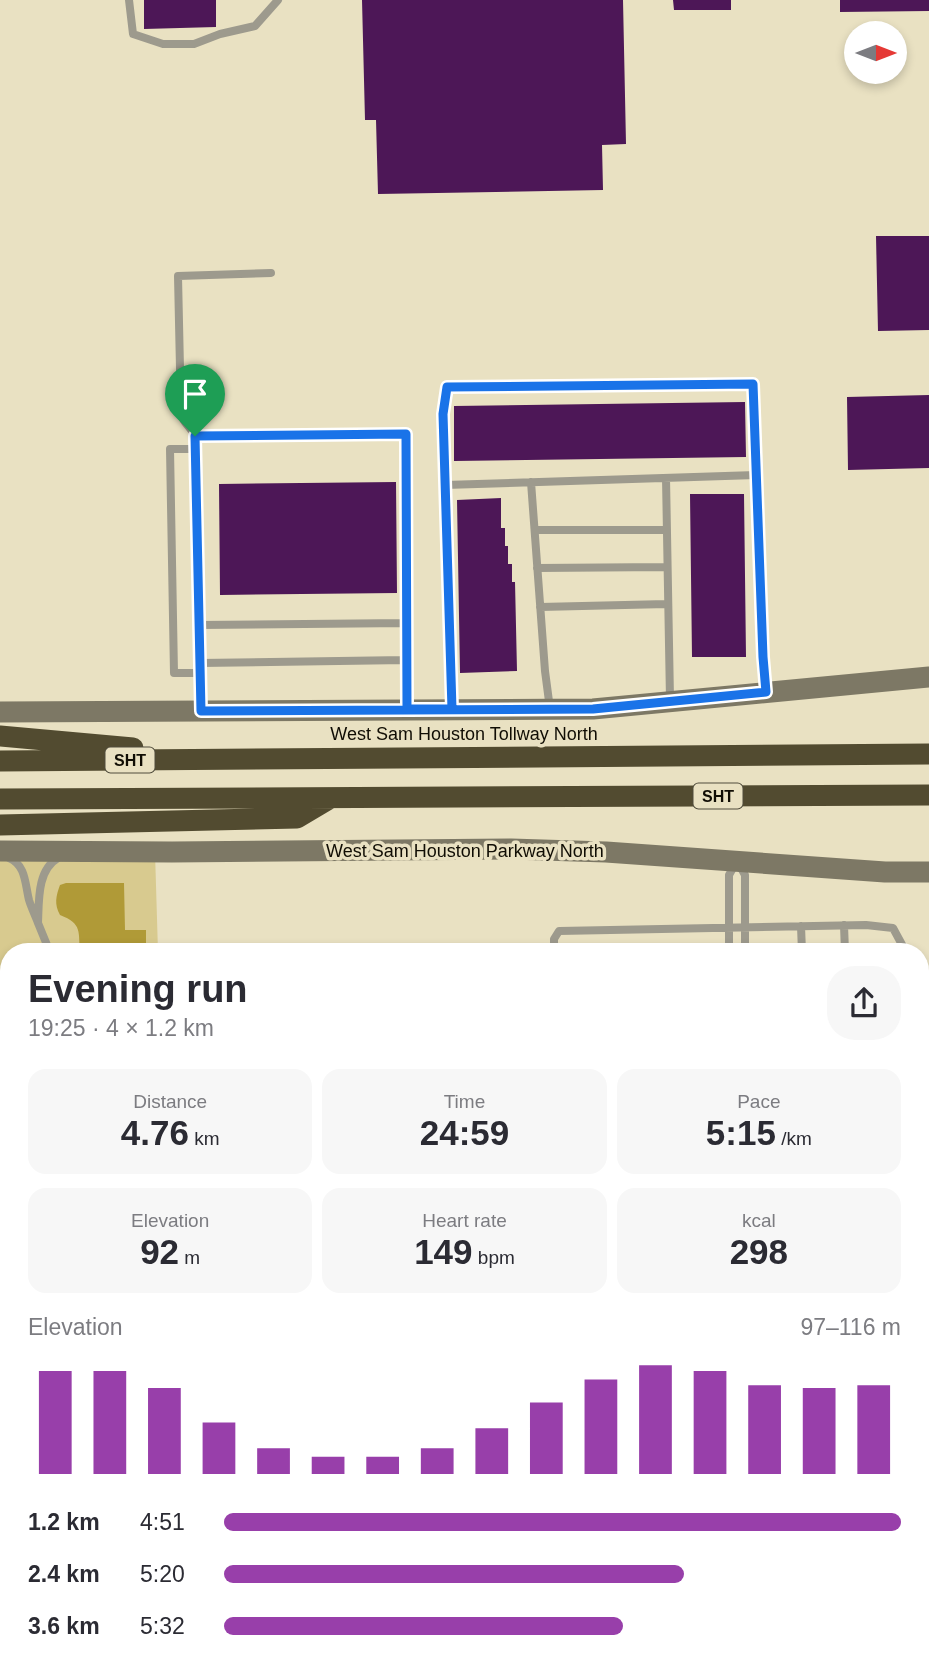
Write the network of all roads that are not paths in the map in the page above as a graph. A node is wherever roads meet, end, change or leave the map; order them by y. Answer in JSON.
{"nodes":[{"id":1,"x":129,"y":0,"type":"edge"},
{"id":2,"x":278,"y":0,"type":"edge"},
{"id":3,"x":271,"y":273,"type":"dead end"},
{"id":4,"x":195,"y":436,"type":"junction"},
{"id":5,"x":195,"y":449,"type":"junction"},
{"id":6,"x":756,"y":475,"type":"junction"},
{"id":7,"x":666,"y":478,"type":"junction"},
{"id":8,"x":531,"y":482,"type":"junction"},
{"id":9,"x":445,"y":485,"type":"junction"},
{"id":10,"x":535,"y":530,"type":"junction"},
{"id":11,"x":667,"y":530,"type":"junction"},
{"id":12,"x":667,"y":567,"type":"junction"},
{"id":13,"x":537,"y":568,"type":"junction"},
{"id":14,"x":667,"y":604,"type":"junction"},
{"id":15,"x":540,"y":607,"type":"junction"},
{"id":16,"x":406,"y":623,"type":"junction"},
{"id":17,"x":199,"y":625,"type":"junction"},
{"id":18,"x":407,"y":660,"type":"junction"},
{"id":19,"x":200,"y":663,"type":"junction"},
{"id":20,"x":200,"y":673,"type":"junction"},
{"id":21,"x":929,"y":677,"type":"edge"},
{"id":22,"x":766,"y":692,"type":"junction"},
{"id":23,"x":670,"y":701,"type":"junction"},
{"id":24,"x":407,"y":709,"type":"junction"},
{"id":25,"x":452,"y":709,"type":"junction"},
{"id":26,"x":550,"y":709,"type":"junction"},
{"id":27,"x":201,"y":711,"type":"junction"},
{"id":28,"x":0,"y":712,"type":"edge"},
{"id":29,"x":0,"y":736,"type":"edge"},
{"id":30,"x":929,"y":754,"type":"edge"},
{"id":31,"x":261,"y":759,"type":"junction"},
{"id":32,"x":0,"y":761,"type":"edge"},
{"id":33,"x":929,"y":795,"type":"edge"},
{"id":34,"x":331,"y":798,"type":"junction"},
{"id":35,"x":0,"y":799,"type":"edge"},
{"id":36,"x":0,"y":825,"type":"edge"},
{"id":37,"x":0,"y":852,"type":"edge"},
{"id":38,"x":70,"y":852,"type":"junction"},
{"id":39,"x":737,"y":861,"type":"junction"},
{"id":40,"x":929,"y":872,"type":"edge"},
{"id":41,"x":38,"y":923,"type":"junction"},
{"id":42,"x":844,"y":925,"type":"junction"},
{"id":43,"x":801,"y":926,"type":"junction"},
{"id":44,"x":745,"y":927,"type":"junction"},
{"id":45,"x":729,"y":928,"type":"junction"},
{"id":46,"x":46,"y":943,"type":"edge"},
{"id":47,"x":554,"y":943,"type":"edge"},
{"id":48,"x":729,"y":943,"type":"edge"},
{"id":49,"x":745,"y":943,"type":"edge"},
{"id":50,"x":802,"y":943,"type":"edge"},
{"id":51,"x":845,"y":943,"type":"edge"},
{"id":52,"x":901,"y":943,"type":"edge"}],
"edges":[{"from":1,"to":2,"type":"lane"},
{"from":3,"to":4,"type":"lane"},
{"from":4,"to":5,"type":"lane"},
{"from":4,"to":16,"type":"lane"},
{"from":5,"to":17,"type":"lane"},
{"from":5,"to":20,"type":"lane"},
{"from":6,"to":7,"type":"lane"},
{"from":6,"to":9,"type":"lane"},
{"from":6,"to":22,"type":"lane"},
{"from":7,"to":8,"type":"lane"},
{"from":7,"to":11,"type":"lane"},
{"from":8,"to":9,"type":"lane"},
{"from":8,"to":10,"type":"lane"},
{"from":9,"to":25,"type":"lane"},
{"from":10,"to":11,"type":"lane"},
{"from":10,"to":13,"type":"lane"},
{"from":11,"to":12,"type":"lane"},
{"from":12,"to":13,"type":"lane"},
{"from":12,"to":14,"type":"lane"},
{"from":13,"to":15,"type":"lane"},
{"from":14,"to":15,"type":"lane"},
{"from":14,"to":23,"type":"lane"},
{"from":15,"to":26,"type":"lane"},
{"from":16,"to":17,"type":"lane"},
{"from":16,"to":18,"type":"lane"},
{"from":17,"to":19,"type":"lane"},
{"from":18,"to":19,"type":"lane"},
{"from":18,"to":24,"type":"lane"},
{"from":19,"to":20,"type":"lane"},
{"from":20,"to":27,"type":"lane"},
{"from":21,"to":22,"type":"main road"},
{"from":22,"to":23,"type":"main road"},
{"from":23,"to":26,"type":"main road"},
{"from":24,"to":25,"type":"main road"},
{"from":24,"to":27,"type":"main road"},
{"from":25,"to":26,"type":"main road"},
{"from":27,"to":28,"type":"main road"},
{"from":29,"to":31,"type":"highway"},
{"from":30,"to":31,"type":"highway","name":"West Sam Houston Tollway North","number":"SHT"},
{"from":31,"to":32,"type":"highway","name":"West Sam Houston Tollway North","number":"SHT"},
{"from":33,"to":34,"type":"highway","number":"SHT"},
{"from":34,"to":35,"type":"highway","number":"SHT"},
{"from":34,"to":36,"type":"highway"},
{"from":37,"to":38,"type":"main road","name":"West Sam Houston Parkway North"},
{"from":37,"to":41,"type":"lane"},
{"from":38,"to":39,"type":"main road","name":"West Sam Houston Parkway North"},
{"from":38,"to":41,"type":"lane"},
{"from":39,"to":40,"type":"main road","name":"West Sam Houston Parkway North"},
{"from":39,"to":44,"type":"lane"},
{"from":39,"to":45,"type":"lane"},
{"from":41,"to":46,"type":"lane"},
{"from":42,"to":43,"type":"lane"},
{"from":42,"to":51,"type":"lane"},
{"from":42,"to":52,"type":"lane"},
{"from":43,"to":44,"type":"lane"},
{"from":43,"to":50,"type":"lane"},
{"from":44,"to":45,"type":"lane"},
{"from":44,"to":49,"type":"lane"},
{"from":45,"to":47,"type":"lane"},
{"from":45,"to":48,"type":"lane"}]}
